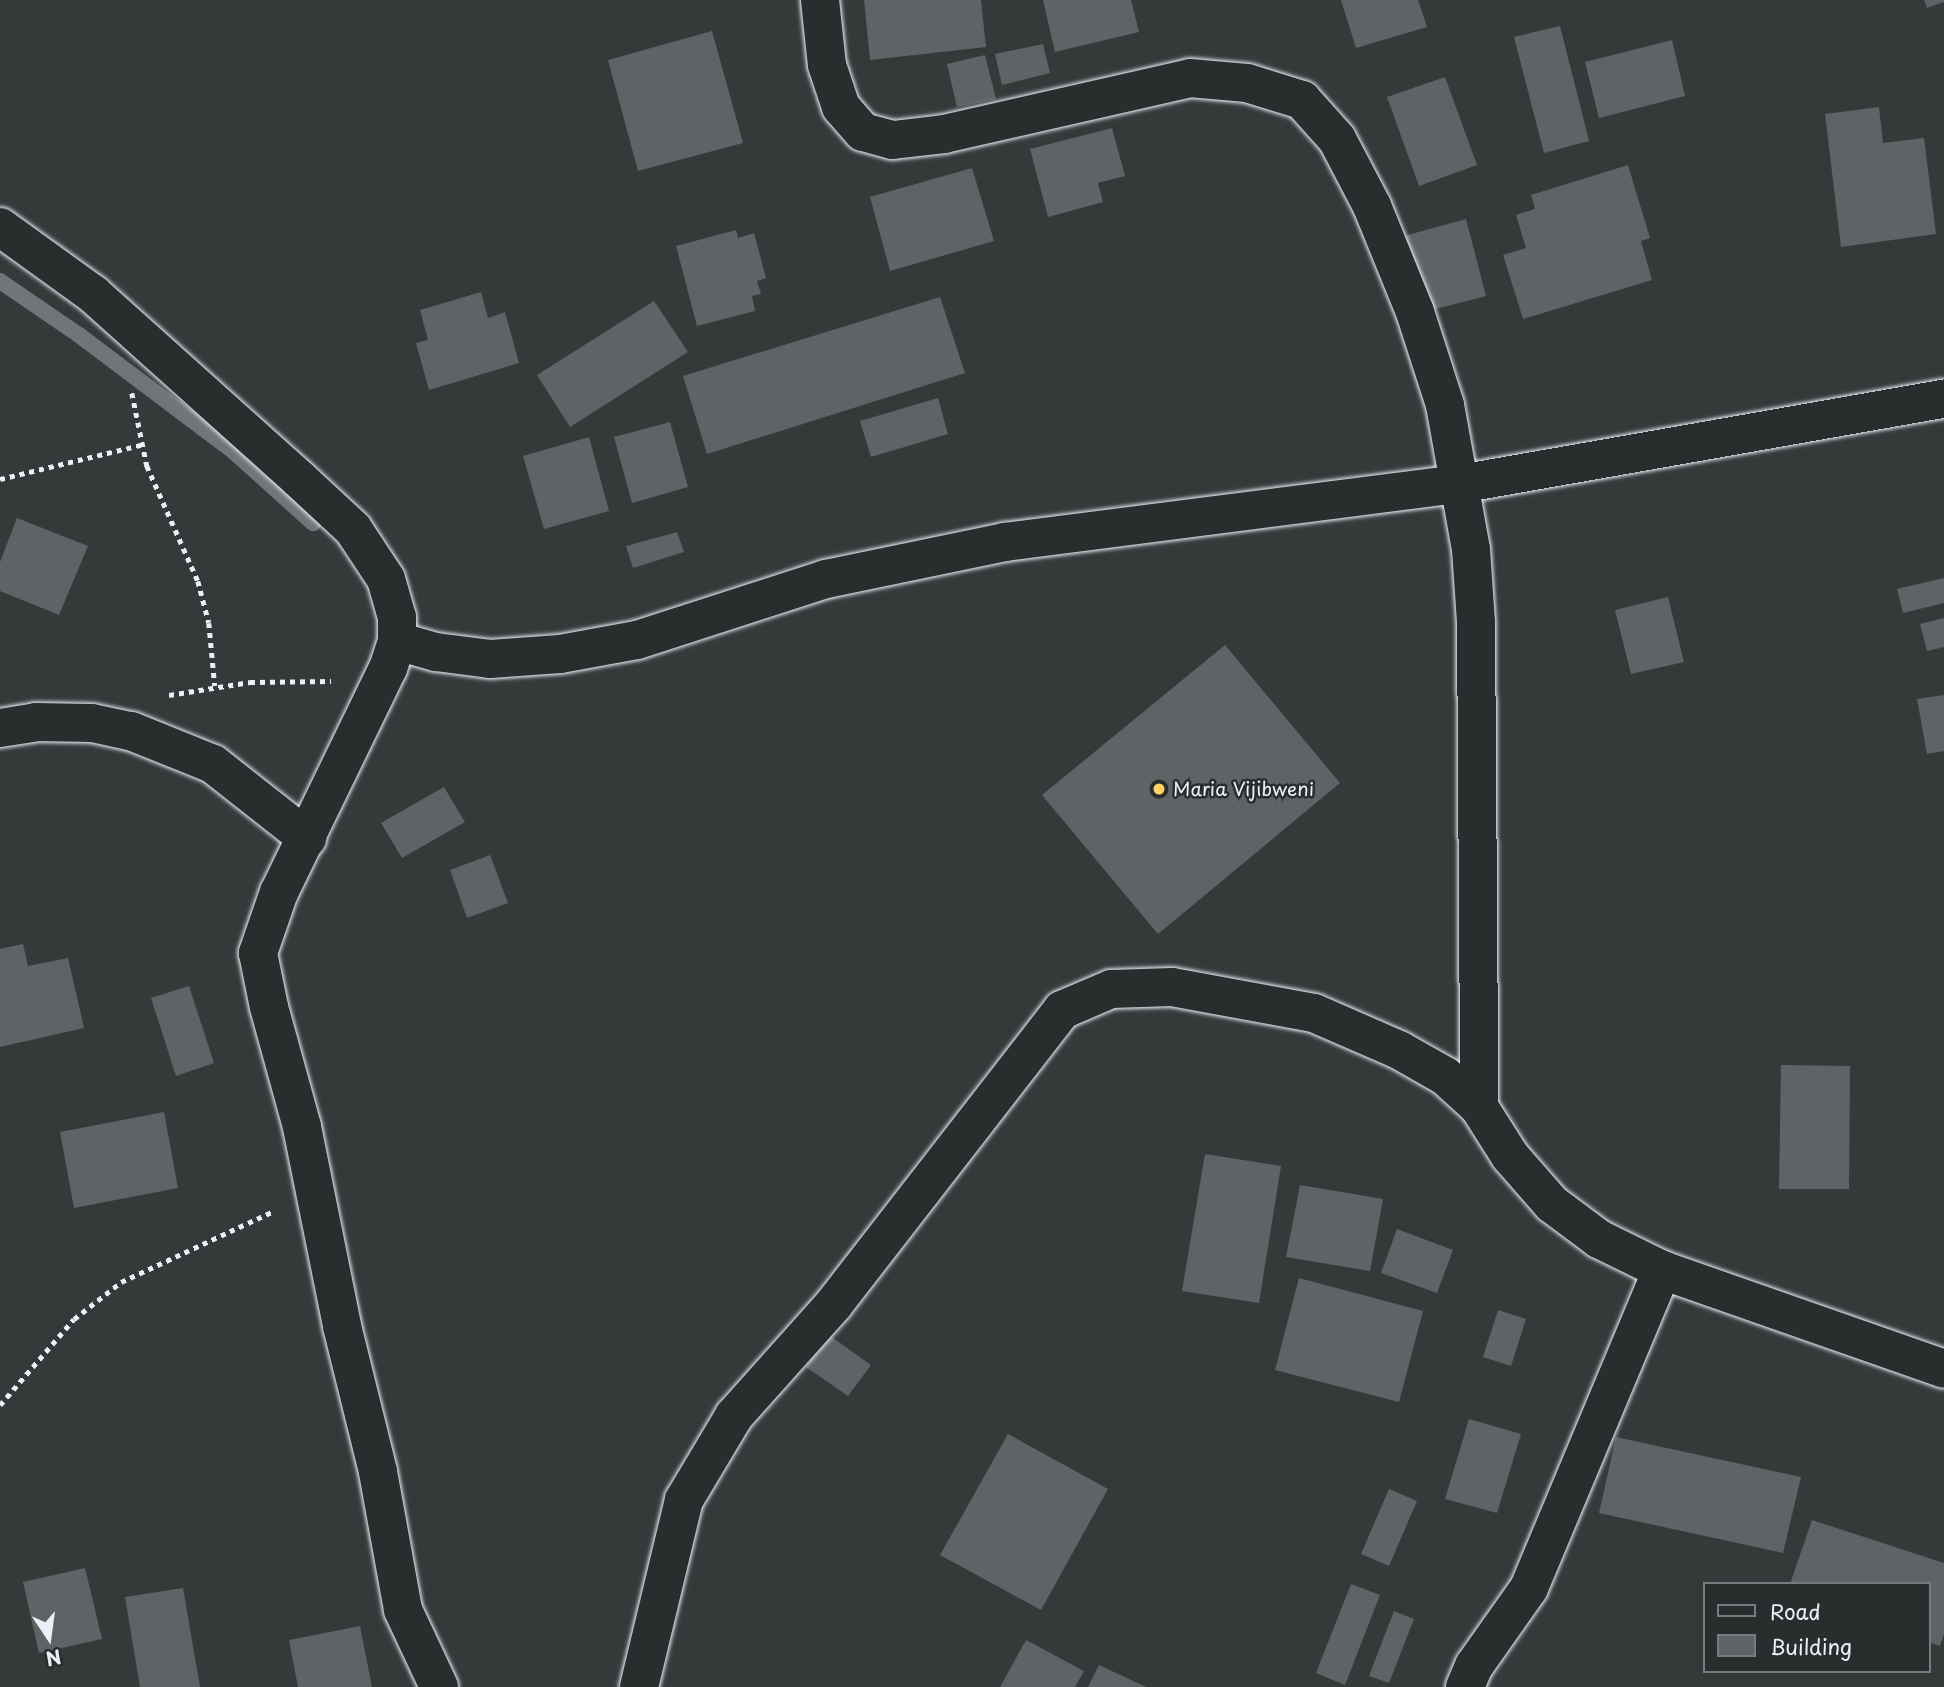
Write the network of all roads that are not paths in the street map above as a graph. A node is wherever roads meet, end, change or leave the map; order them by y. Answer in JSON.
{"nodes":[{"id":1,"x":820,"y":0,"type":"edge"},
{"id":2,"x":0,"y":227,"type":"edge"},
{"id":3,"x":1944,"y":399,"type":"edge"},
{"id":4,"x":1460,"y":484,"type":"junction"},
{"id":5,"x":397,"y":641,"type":"junction"},
{"id":6,"x":0,"y":728,"type":"edge"},
{"id":7,"x":307,"y":838,"type":"junction"},
{"id":8,"x":1479,"y":1107,"type":"junction"},
{"id":9,"x":1662,"y":1270,"type":"junction"},
{"id":10,"x":1944,"y":1369,"type":"edge"},
{"id":11,"x":439,"y":1687,"type":"edge"},
{"id":12,"x":639,"y":1687,"type":"edge"},
{"id":13,"x":1465,"y":1687,"type":"edge"}],
"edges":[{"from":1,"to":4,"type":"street"},
{"from":2,"to":5,"type":"street"},
{"from":3,"to":4,"type":"street"},
{"from":4,"to":5,"type":"street"},
{"from":4,"to":8,"type":"street"},
{"from":5,"to":7,"type":"street"},
{"from":6,"to":7,"type":"street"},
{"from":7,"to":11,"type":"street"},
{"from":8,"to":9,"type":"street"},
{"from":8,"to":12,"type":"street"},
{"from":9,"to":10,"type":"street"},
{"from":9,"to":13,"type":"street"}]}
